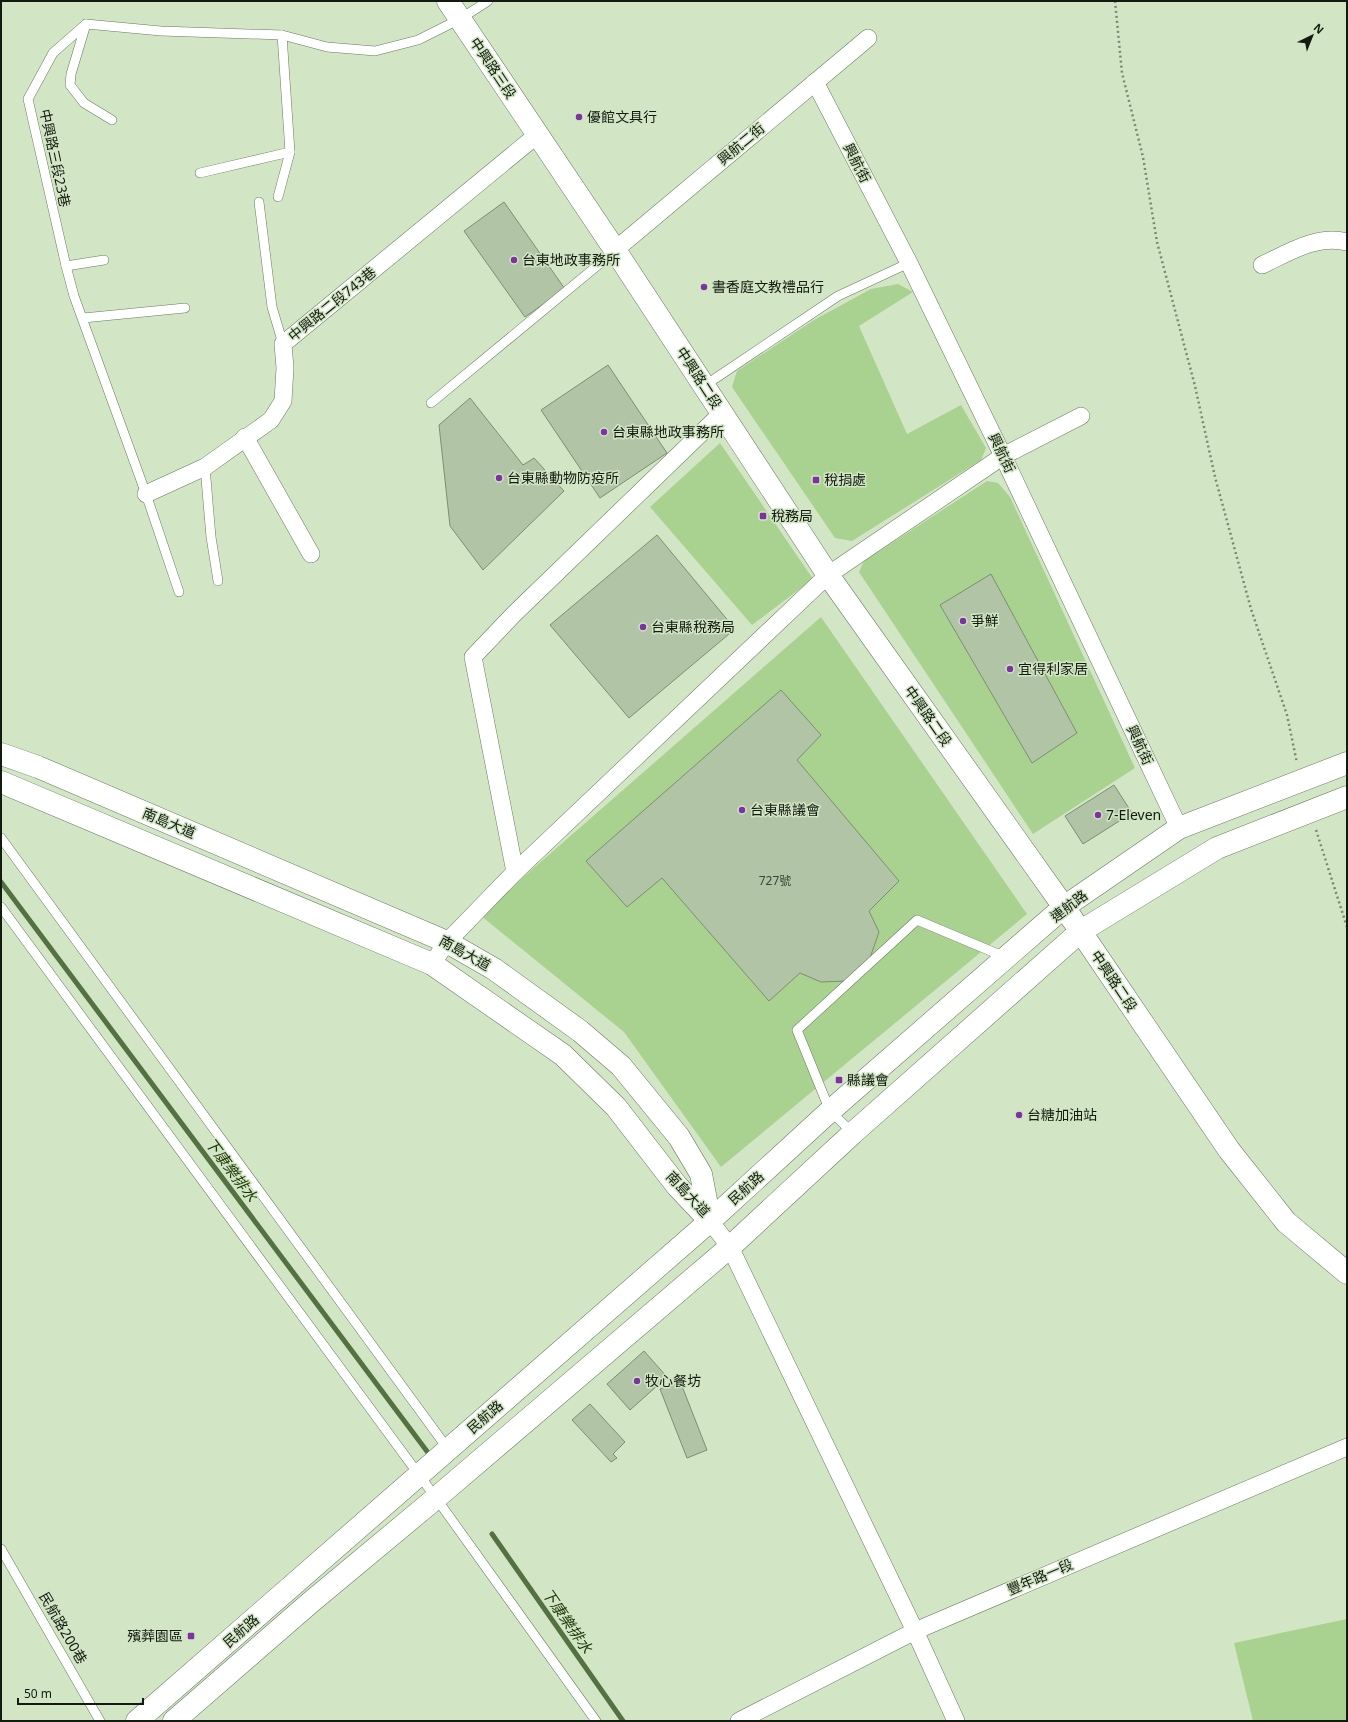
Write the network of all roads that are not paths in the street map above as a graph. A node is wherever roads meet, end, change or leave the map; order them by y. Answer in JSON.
{"nodes":[{"id":1,"x":448,"y":1,"type":"edge"},
{"id":2,"x":488,"y":1,"type":"edge"},
{"id":3,"x":460,"y":19,"type":"junction"},
{"id":4,"x":86,"y":24,"type":"junction"},
{"id":5,"x":282,"y":35,"type":"junction"},
{"id":6,"x":868,"y":38,"type":"dead end"},
{"id":7,"x":815,"y":82,"type":"junction"},
{"id":8,"x":112,"y":120,"type":"dead end"},
{"id":9,"x":538,"y":135,"type":"junction"},
{"id":10,"x":290,"y":152,"type":"junction"},
{"id":11,"x":200,"y":174,"type":"dead end"},
{"id":12,"x":278,"y":197,"type":"dead end"},
{"id":13,"x":259,"y":202,"type":"dead end"},
{"id":14,"x":1347,"y":242,"type":"edge"},
{"id":15,"x":615,"y":250,"type":"junction"},
{"id":16,"x":104,"y":260,"type":"dead end"},
{"id":17,"x":908,"y":263,"type":"junction"},
{"id":18,"x":1262,"y":265,"type":"dead end"},
{"id":19,"x":66,"y":266,"type":"junction"},
{"id":20,"x":185,"y":308,"type":"dead end"},
{"id":21,"x":83,"y":318,"type":"junction"},
{"id":22,"x":283,"y":344,"type":"junction"},
{"id":23,"x":704,"y":386,"type":"junction"},
{"id":24,"x":431,"y":402,"type":"dead end"},
{"id":25,"x":722,"y":413,"type":"junction"},
{"id":26,"x":1081,"y":416,"type":"dead end"},
{"id":27,"x":245,"y":437,"type":"junction"},
{"id":28,"x":1003,"y":456,"type":"junction"},
{"id":29,"x":205,"y":467,"type":"junction"},
{"id":30,"x":146,"y":494,"type":"junction"},
{"id":31,"x":311,"y":554,"type":"dead end"},
{"id":32,"x":828,"y":575,"type":"junction"},
{"id":33,"x":218,"y":581,"type":"dead end"},
{"id":34,"x":179,"y":592,"type":"dead end"},
{"id":35,"x":1,"y":754,"type":"edge"},
{"id":36,"x":1347,"y":763,"type":"edge"},
{"id":37,"x":1,"y":782,"type":"edge"},
{"id":38,"x":1347,"y":797,"type":"edge"},
{"id":39,"x":1179,"y":828,"type":"junction"},
{"id":40,"x":1,"y":838,"type":"edge"},
{"id":41,"x":515,"y":872,"type":"junction"},
{"id":42,"x":1,"y":907,"type":"edge"},
{"id":43,"x":1064,"y":907,"type":"junction"},
{"id":44,"x":1081,"y":932,"type":"junction"},
{"id":45,"x":447,"y":942,"type":"junction"},
{"id":46,"x":1006,"y":958,"type":"junction"},
{"id":47,"x":432,"y":964,"type":"junction"},
{"id":48,"x":830,"y":1111,"type":"junction"},
{"id":49,"x":853,"y":1133,"type":"junction"},
{"id":50,"x":710,"y":1221,"type":"junction"},
{"id":51,"x":730,"y":1247,"type":"junction"},
{"id":52,"x":1345,"y":1273,"type":"edge"},
{"id":53,"x":1347,"y":1447,"type":"edge"},
{"id":54,"x":448,"y":1449,"type":"junction"},
{"id":55,"x":419,"y":1475,"type":"junction"},
{"id":56,"x":436,"y":1498,"type":"junction"},
{"id":57,"x":1,"y":1549,"type":"edge"},
{"id":58,"x":915,"y":1631,"type":"junction"},
{"id":59,"x":100,"y":1721,"type":"edge"},
{"id":60,"x":137,"y":1721,"type":"edge"},
{"id":61,"x":174,"y":1721,"type":"edge"},
{"id":62,"x":596,"y":1721,"type":"edge"},
{"id":63,"x":739,"y":1721,"type":"edge"},
{"id":64,"x":956,"y":1721,"type":"edge"}],
"edges":[{"from":1,"to":3,"type":"street","name":"中興路三段"},
{"from":2,"to":3,"type":"lane"},
{"from":3,"to":5,"type":"lane"},
{"from":3,"to":9,"type":"street","name":"中興路三段"},
{"from":4,"to":5,"type":"lane"},
{"from":4,"to":8,"type":"lane"},
{"from":4,"to":19,"type":"lane","name":"中興路三段23巷"},
{"from":5,"to":10,"type":"lane"},
{"from":6,"to":7,"type":"street","name":"興航二街"},
{"from":7,"to":15,"type":"street","name":"興航二街"},
{"from":7,"to":17,"type":"street","name":"興航街"},
{"from":9,"to":15,"type":"street","name":"中興路二段"},
{"from":9,"to":22,"type":"street","name":"中興路二段743巷"},
{"from":10,"to":11,"type":"lane"},
{"from":10,"to":12,"type":"lane"},
{"from":13,"to":22,"type":"lane"},
{"from":14,"to":18,"type":"street"},
{"from":15,"to":23,"type":"street","name":"中興路二段"},
{"from":15,"to":24,"type":"lane"},
{"from":16,"to":19,"type":"lane"},
{"from":17,"to":23,"type":"lane"},
{"from":17,"to":28,"type":"street","name":"興航街"},
{"from":19,"to":21,"type":"lane","name":"中興路三段23巷"},
{"from":20,"to":21,"type":"lane"},
{"from":21,"to":30,"type":"lane","name":"中興路三段23巷"},
{"from":22,"to":27,"type":"street","name":"中興路二段743巷"},
{"from":23,"to":25,"type":"street","name":"中興路二段"},
{"from":25,"to":32,"type":"street","name":"中興路二段"},
{"from":25,"to":41,"type":"street"},
{"from":26,"to":28,"type":"street"},
{"from":27,"to":29,"type":"street","name":"中興路二段743巷"},
{"from":27,"to":31,"type":"street"},
{"from":28,"to":32,"type":"street"},
{"from":28,"to":39,"type":"street","name":"興航街"},
{"from":29,"to":30,"type":"street","name":"中興路二段743巷"},
{"from":29,"to":33,"type":"lane"},
{"from":30,"to":34,"type":"lane","name":"中興路三段23巷"},
{"from":32,"to":41,"type":"street"},
{"from":32,"to":43,"type":"street","name":"中興路二段"},
{"from":35,"to":45,"type":"street","name":"南島大道"},
{"from":36,"to":39,"type":"street","name":"連航路"},
{"from":37,"to":47,"type":"street","name":"南島大道"},
{"from":38,"to":44,"type":"street","name":"連航路"},
{"from":39,"to":43,"type":"street","name":"連航路"},
{"from":40,"to":54,"type":"lane"},
{"from":41,"to":45,"type":"street"},
{"from":42,"to":55,"type":"lane"},
{"from":43,"to":44,"type":"street","name":"中興路二段"},
{"from":43,"to":46,"type":"street","name":"連航路"},
{"from":44,"to":49,"type":"street","name":"連航路"},
{"from":44,"to":52,"type":"street","name":"中興路二段"},
{"from":45,"to":47,"type":"street"},
{"from":45,"to":50,"type":"street","name":"南島大道"},
{"from":46,"to":48,"type":"street","name":"連航路"},
{"from":46,"to":48,"type":"lane"},
{"from":47,"to":50,"type":"street","name":"南島大道"},
{"from":48,"to":49,"type":"lane"},
{"from":48,"to":50,"type":"street","name":"民航路"},
{"from":49,"to":51,"type":"street","name":"民航路"},
{"from":50,"to":51,"type":"street"},
{"from":50,"to":54,"type":"street","name":"民航路"},
{"from":51,"to":56,"type":"street","name":"民航路"},
{"from":51,"to":58,"type":"street"},
{"from":53,"to":58,"type":"street","name":"豐年路一段"},
{"from":54,"to":55,"type":"street","name":"民航路"},
{"from":55,"to":56,"type":"lane"},
{"from":55,"to":60,"type":"street","name":"民航路"},
{"from":56,"to":61,"type":"street","name":"民航路"},
{"from":56,"to":62,"type":"lane"},
{"from":57,"to":59,"type":"lane","name":"民航路200巷"},
{"from":58,"to":63,"type":"street","name":"豐年路一段"},
{"from":58,"to":64,"type":"street"}]}
